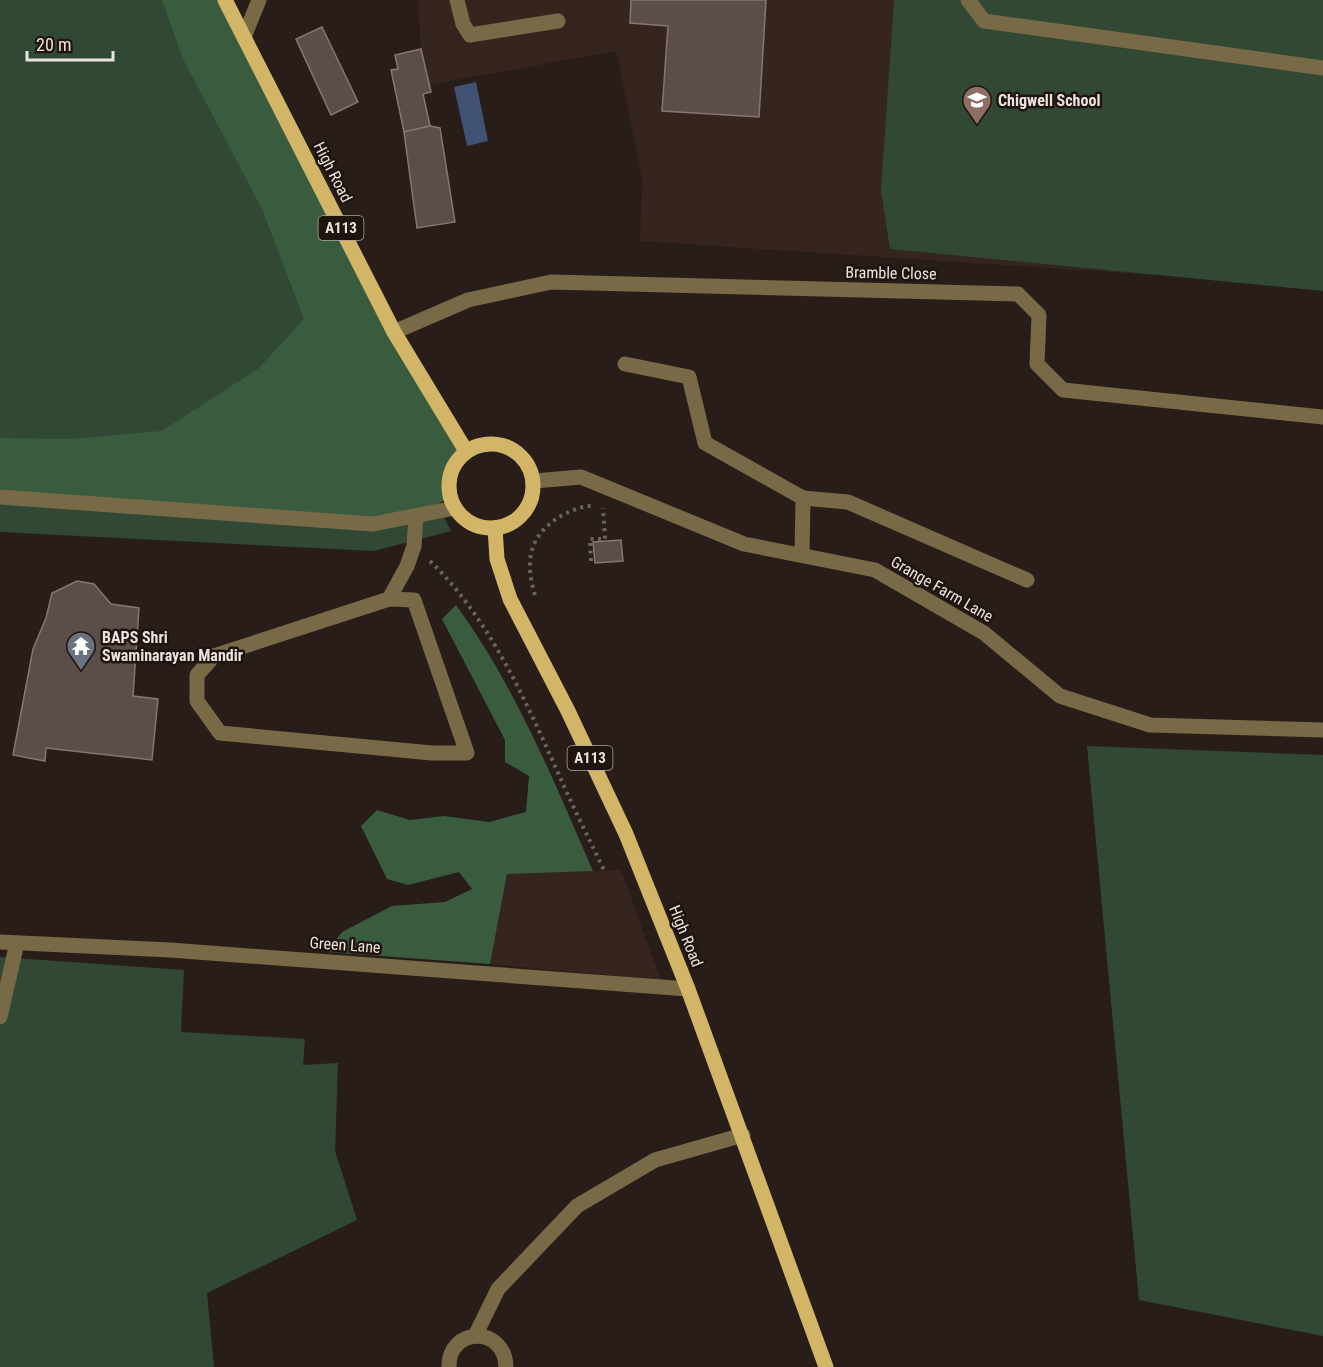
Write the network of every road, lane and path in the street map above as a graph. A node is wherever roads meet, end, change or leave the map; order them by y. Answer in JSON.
{"nodes":[{"id":1,"x":225,"y":0,"type":"edge"},
{"id":2,"x":258,"y":0,"type":"edge"},
{"id":3,"x":457,"y":0,"type":"edge"},
{"id":4,"x":968,"y":0,"type":"edge"},
{"id":5,"x":558,"y":21,"type":"dead end"},
{"id":6,"x":244,"y":37,"type":"junction"},
{"id":7,"x":1323,"y":68,"type":"edge"},
{"id":8,"x":394,"y":332,"type":"junction"},
{"id":9,"x":625,"y":364,"type":"dead end"},
{"id":10,"x":1323,"y":417,"type":"edge"},
{"id":11,"x":466,"y":451,"type":"junction"},
{"id":12,"x":534,"y":481,"type":"junction"},
{"id":13,"x":0,"y":497,"type":"edge"},
{"id":14,"x":803,"y":498,"type":"junction"},
{"id":15,"x":603,"y":507,"type":"junction"},
{"id":16,"x":455,"y":508,"type":"junction"},
{"id":17,"x":611,"y":510,"type":"dead end"},
{"id":18,"x":416,"y":516,"type":"junction"},
{"id":19,"x":495,"y":528,"type":"junction"},
{"id":20,"x":414,"y":546,"type":"junction"},
{"id":21,"x":802,"y":555,"type":"junction"},
{"id":22,"x":591,"y":561,"type":"dead end"},
{"id":23,"x":1027,"y":580,"type":"dead end"},
{"id":24,"x":389,"y":599,"type":"junction"},
{"id":25,"x":537,"y":602,"type":"dead end"},
{"id":26,"x":1323,"y":730,"type":"edge"},
{"id":27,"x":604,"y":870,"type":"dead end"},
{"id":28,"x":0,"y":942,"type":"edge"},
{"id":29,"x":17,"y":943,"type":"junction"},
{"id":30,"x":688,"y":988,"type":"junction"},
{"id":31,"x":0,"y":1017,"type":"edge"},
{"id":32,"x":743,"y":1135,"type":"junction"},
{"id":33,"x":475,"y":1336,"type":"junction"},
{"id":34,"x":449,"y":1367,"type":"edge"},
{"id":35,"x":506,"y":1367,"type":"edge"},
{"id":36,"x":826,"y":1367,"type":"edge"}],
"edges":[{"from":1,"to":6,"type":"main road","name":"High Road","number":"A113"},
{"from":2,"to":6,"type":"street"},
{"from":3,"to":5,"type":"street"},
{"from":4,"to":7,"type":"street"},
{"from":6,"to":8,"type":"main road","name":"High Road","number":"A113"},
{"from":8,"to":10,"type":"street","name":"Bramble Close"},
{"from":8,"to":11,"type":"main road","name":"High Road","number":"A113"},
{"from":9,"to":14,"type":"street"},
{"from":11,"to":12,"type":"main road"},
{"from":11,"to":16,"type":"main road"},
{"from":12,"to":19,"type":"main road"},
{"from":12,"to":21,"type":"street","name":"Grange Farm Lane"},
{"from":13,"to":18,"type":"street"},
{"from":14,"to":21,"type":"street"},
{"from":14,"to":23,"type":"street"},
{"from":15,"to":17,"type":"path"},
{"from":15,"to":22,"type":"path"},
{"from":15,"to":25,"type":"path"},
{"from":16,"to":18,"type":"street"},
{"from":16,"to":19,"type":"main road"},
{"from":18,"to":20,"type":"street"},
{"from":19,"to":30,"type":"main road","name":"High Road","number":"A113"},
{"from":20,"to":24,"type":"street"},
{"from":20,"to":27,"type":"path"},
{"from":21,"to":26,"type":"street","name":"Grange Farm Lane"},
{"from":24,"to":24,"type":"street"},
{"from":28,"to":29,"type":"street","name":"Green Lane"},
{"from":29,"to":30,"type":"street","name":"Green Lane"},
{"from":29,"to":31,"type":"street"},
{"from":30,"to":32,"type":"main road","name":"High Road","number":"A113"},
{"from":32,"to":33,"type":"street"},
{"from":32,"to":36,"type":"main road","name":"High Road","number":"A113"},
{"from":33,"to":34,"type":"street"},
{"from":33,"to":35,"type":"street"}]}
